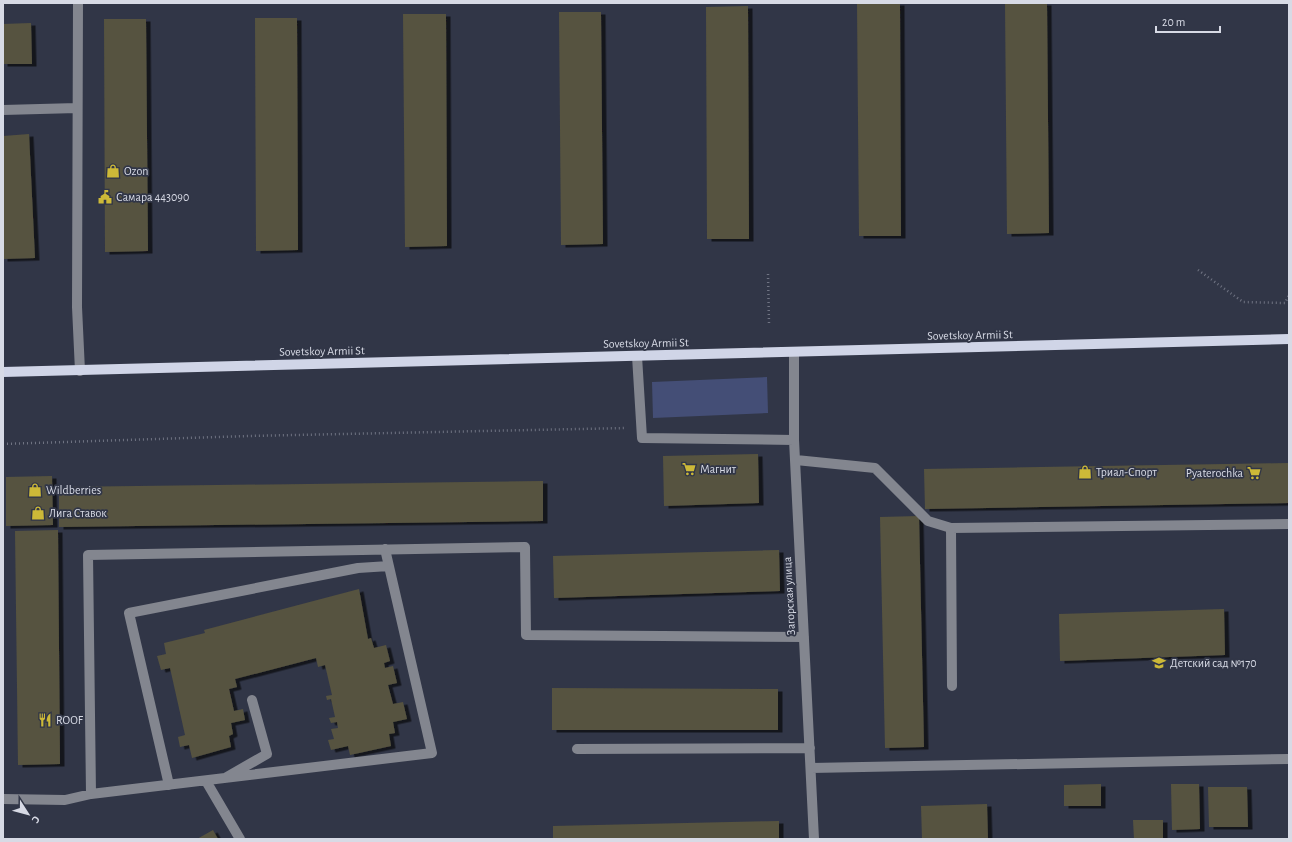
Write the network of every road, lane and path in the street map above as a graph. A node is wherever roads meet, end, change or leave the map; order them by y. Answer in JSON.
{"nodes":[{"id":1,"x":78,"y":3,"type":"edge"},
{"id":2,"x":77,"y":108,"type":"junction"},
{"id":3,"x":3,"y":110,"type":"edge"},
{"id":4,"x":1198,"y":270,"type":"dead end"},
{"id":5,"x":768,"y":274,"type":"dead end"},
{"id":6,"x":1289,"y":295,"type":"edge"},
{"id":7,"x":769,"y":324,"type":"dead end"},
{"id":8,"x":1289,"y":339,"type":"edge"},
{"id":9,"x":794,"y":352,"type":"junction"},
{"id":10,"x":637,"y":356,"type":"junction"},
{"id":11,"x":80,"y":371,"type":"junction"},
{"id":12,"x":3,"y":372,"type":"edge"},
{"id":13,"x":641,"y":428,"type":"junction"},
{"id":14,"x":794,"y":440,"type":"junction"},
{"id":15,"x":3,"y":444,"type":"edge"},
{"id":16,"x":796,"y":460,"type":"junction"},
{"id":17,"x":1289,"y":524,"type":"edge"},
{"id":18,"x":951,"y":528,"type":"junction"},
{"id":19,"x":385,"y":549,"type":"junction"},
{"id":20,"x":389,"y":566,"type":"junction"},
{"id":21,"x":804,"y":637,"type":"junction"},
{"id":22,"x":952,"y":686,"type":"dead end"},
{"id":23,"x":252,"y":700,"type":"dead end"},
{"id":24,"x":577,"y":748,"type":"dead end"},
{"id":25,"x":810,"y":748,"type":"junction"},
{"id":26,"x":1289,"y":759,"type":"edge"},
{"id":27,"x":811,"y":768,"type":"junction"},
{"id":28,"x":222,"y":780,"type":"junction"},
{"id":29,"x":206,"y":781,"type":"junction"},
{"id":30,"x":169,"y":785,"type":"junction"},
{"id":31,"x":91,"y":794,"type":"junction"},
{"id":32,"x":3,"y":799,"type":"edge"},
{"id":33,"x":240,"y":839,"type":"edge"},
{"id":34,"x":814,"y":839,"type":"edge"}],
"edges":[{"from":1,"to":2,"type":"street"},
{"from":2,"to":3,"type":"street"},
{"from":2,"to":11,"type":"street"},
{"from":4,"to":6,"type":"path"},
{"from":5,"to":7,"type":"path"},
{"from":8,"to":9,"type":"main road","name":"Sovetskoy Armii St"},
{"from":9,"to":10,"type":"main road","name":"Sovetskoy Armii St"},
{"from":9,"to":14,"type":"street","name":"Загорская улица"},
{"from":10,"to":11,"type":"main road","name":"Sovetskoy Armii St"},
{"from":10,"to":13,"type":"street"},
{"from":11,"to":12,"type":"main road","name":"Sovetskoy Armii St"},
{"from":13,"to":14,"type":"street"},
{"from":13,"to":15,"type":"path"},
{"from":14,"to":16,"type":"street","name":"Загорская улица"},
{"from":16,"to":18,"type":"street"},
{"from":16,"to":21,"type":"street","name":"Загорская улица"},
{"from":17,"to":18,"type":"street"},
{"from":18,"to":22,"type":"street"},
{"from":19,"to":20,"type":"street"},
{"from":19,"to":21,"type":"street"},
{"from":19,"to":31,"type":"street"},
{"from":20,"to":28,"type":"street"},
{"from":20,"to":30,"type":"street"},
{"from":21,"to":25,"type":"street","name":"Загорская улица"},
{"from":23,"to":28,"type":"street"},
{"from":24,"to":25,"type":"street"},
{"from":25,"to":27,"type":"street","name":"Загорская улица"},
{"from":26,"to":27,"type":"street"},
{"from":27,"to":34,"type":"street","name":"Загорская улица"},
{"from":28,"to":29,"type":"street"},
{"from":29,"to":30,"type":"street"},
{"from":29,"to":33,"type":"street"},
{"from":30,"to":31,"type":"street"},
{"from":31,"to":32,"type":"street"}]}
